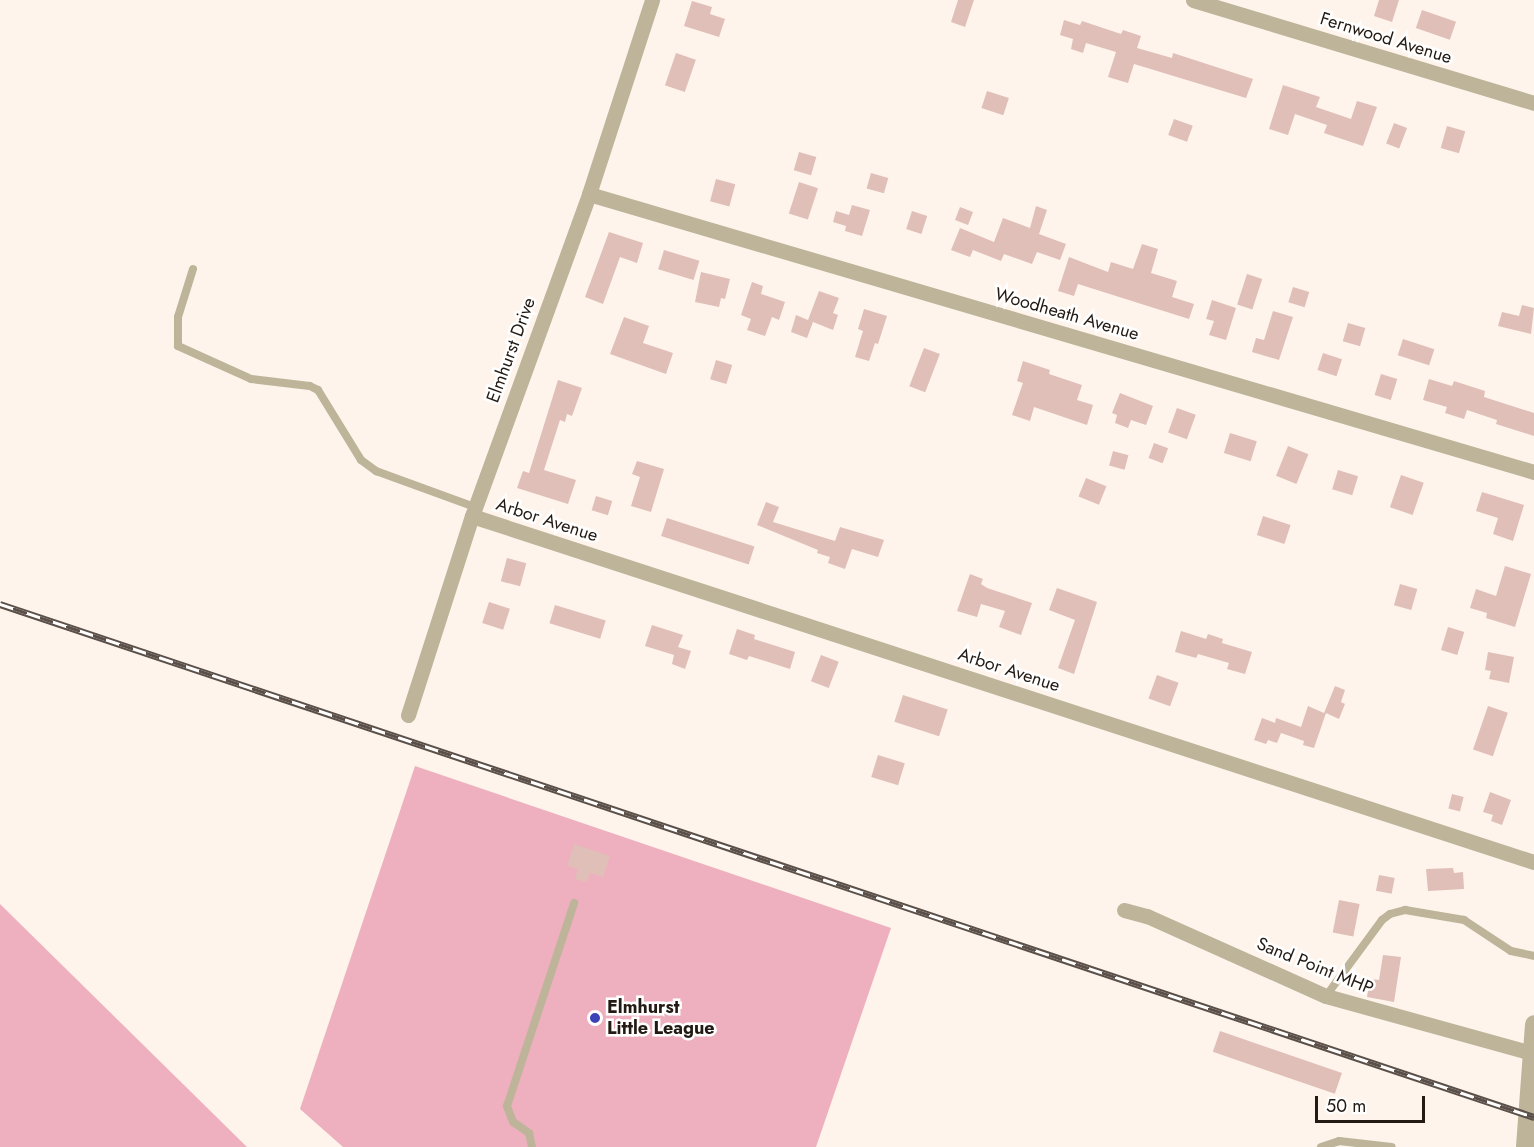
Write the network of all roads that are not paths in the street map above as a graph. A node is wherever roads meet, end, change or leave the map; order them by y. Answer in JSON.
{"nodes":[{"id":1,"x":652,"y":0,"type":"edge"},
{"id":2,"x":1193,"y":0,"type":"edge"},
{"id":3,"x":1534,"y":103,"type":"edge"},
{"id":4,"x":589,"y":194,"type":"junction"},
{"id":5,"x":193,"y":269,"type":"dead end"},
{"id":6,"x":1534,"y":472,"type":"edge"},
{"id":7,"x":473,"y":511,"type":"junction"},
{"id":8,"x":408,"y":715,"type":"dead end"},
{"id":9,"x":1534,"y":862,"type":"edge"},
{"id":10,"x":573,"y":903,"type":"dead end"},
{"id":11,"x":1124,"y":910,"type":"dead end"},
{"id":12,"x":1534,"y":956,"type":"edge"},
{"id":13,"x":1326,"y":996,"type":"junction"},
{"id":14,"x":1534,"y":1024,"type":"edge"},
{"id":15,"x":1531,"y":1053,"type":"junction"},
{"id":16,"x":532,"y":1147,"type":"edge"},
{"id":17,"x":1322,"y":1147,"type":"edge"},
{"id":18,"x":1392,"y":1147,"type":"edge"},
{"id":19,"x":1525,"y":1147,"type":"edge"}],
"edges":[{"from":1,"to":4,"type":"street","name":"Elmhurst Drive"},
{"from":2,"to":3,"type":"street","name":"Fernwood Avenue"},
{"from":4,"to":6,"type":"street","name":"Woodheath Avenue"},
{"from":4,"to":7,"type":"street","name":"Elmhurst Drive"},
{"from":5,"to":7,"type":"lane"},
{"from":7,"to":8,"type":"street","name":"Elmhurst Drive"},
{"from":7,"to":9,"type":"street","name":"Arbor Avenue"},
{"from":10,"to":16,"type":"lane"},
{"from":11,"to":13,"type":"street","name":"Sand Point MHP"},
{"from":12,"to":13,"type":"lane"},
{"from":13,"to":15,"type":"street","name":"Sand Point MHP"},
{"from":14,"to":15,"type":"street"},
{"from":15,"to":19,"type":"street"},
{"from":17,"to":18,"type":"lane"}]}
